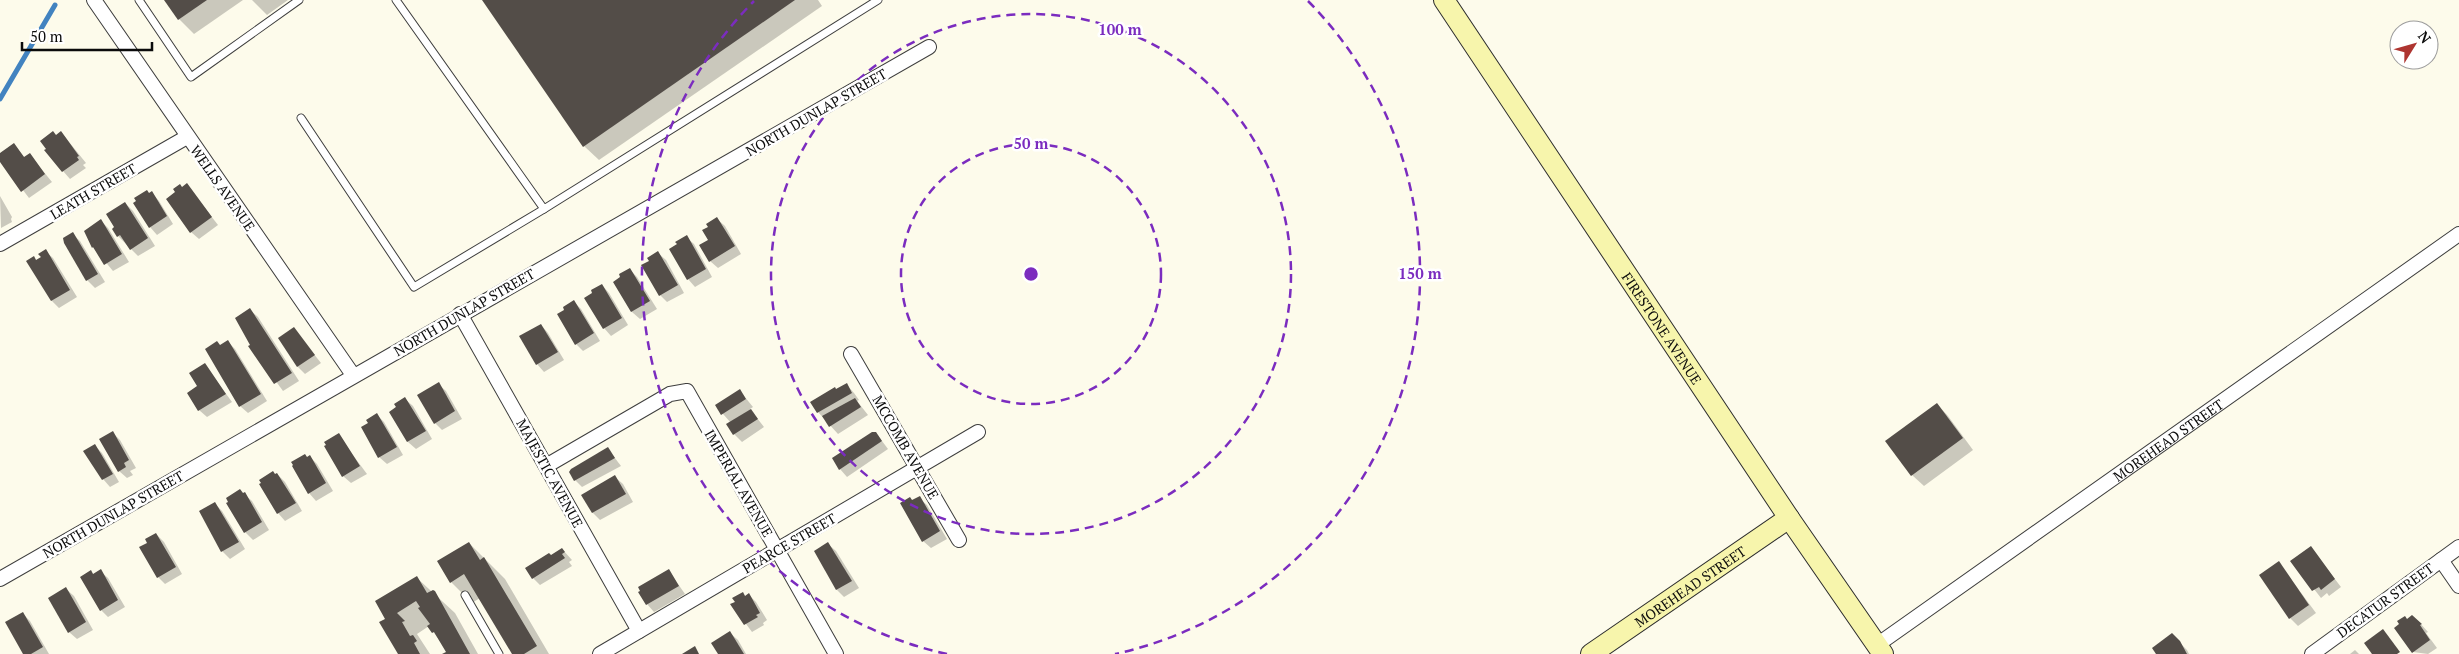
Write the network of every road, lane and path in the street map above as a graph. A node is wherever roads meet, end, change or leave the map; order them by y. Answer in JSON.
{"nodes":[{"id":1,"x":94,"y":0,"type":"edge"},
{"id":2,"x":139,"y":0,"type":"edge"},
{"id":3,"x":299,"y":0,"type":"edge"},
{"id":4,"x":396,"y":0,"type":"edge"},
{"id":5,"x":878,"y":0,"type":"edge"},
{"id":6,"x":1444,"y":0,"type":"edge"},
{"id":7,"x":929,"y":47,"type":"dead end"},
{"id":8,"x":301,"y":118,"type":"dead end"},
{"id":9,"x":187,"y":137,"type":"junction"},
{"id":10,"x":544,"y":209,"type":"junction"},
{"id":11,"x":2459,"y":234,"type":"edge"},
{"id":12,"x":0,"y":244,"type":"edge"},
{"id":13,"x":460,"y":314,"type":"junction"},
{"id":14,"x":851,"y":354,"type":"dead end"},
{"id":15,"x":353,"y":375,"type":"junction"},
{"id":16,"x":978,"y":432,"type":"dead end"},
{"id":17,"x":546,"y":466,"type":"junction"},
{"id":18,"x":918,"y":468,"type":"junction"},
{"id":19,"x":1789,"y":518,"type":"junction"},
{"id":20,"x":960,"y":540,"type":"dead end"},
{"id":21,"x":2459,"y":547,"type":"edge"},
{"id":22,"x":777,"y":550,"type":"junction"},
{"id":23,"x":2441,"y":560,"type":"junction"},
{"id":24,"x":0,"y":579,"type":"edge"},
{"id":25,"x":2459,"y":586,"type":"edge"},
{"id":26,"x":465,"y":595,"type":"dead end"},
{"id":27,"x":639,"y":631,"type":"junction"},
{"id":28,"x":1880,"y":650,"type":"edge"},
{"id":29,"x":499,"y":654,"type":"edge"},
{"id":30,"x":600,"y":654,"type":"edge"},
{"id":31,"x":836,"y":654,"type":"edge"},
{"id":32,"x":1591,"y":654,"type":"edge"},
{"id":33,"x":2312,"y":654,"type":"edge"}],
"edges":[{"from":1,"to":9,"type":"street","name":"WELLS AVENUE"},
{"from":2,"to":3,"type":"lane"},
{"from":4,"to":10,"type":"lane"},
{"from":5,"to":10,"type":"lane"},
{"from":6,"to":19,"type":"main road","name":"FIRESTONE AVENUE"},
{"from":7,"to":13,"type":"street","name":"NORTH DUNLAP STREET"},
{"from":8,"to":10,"type":"lane"},
{"from":9,"to":12,"type":"street","name":"LEATH STREET"},
{"from":9,"to":15,"type":"street","name":"WELLS AVENUE"},
{"from":11,"to":28,"type":"street","name":"MOREHEAD STREET"},
{"from":13,"to":15,"type":"street","name":"NORTH DUNLAP STREET"},
{"from":13,"to":17,"type":"street","name":"MAJESTIC AVENUE"},
{"from":14,"to":18,"type":"street","name":"MCCOMB AVENUE"},
{"from":15,"to":24,"type":"street","name":"NORTH DUNLAP STREET"},
{"from":16,"to":18,"type":"street","name":"PEARCE STREET"},
{"from":17,"to":22,"type":"street","name":"IMPERIAL AVENUE"},
{"from":17,"to":27,"type":"street","name":"MAJESTIC AVENUE"},
{"from":18,"to":20,"type":"street","name":"MCCOMB AVENUE"},
{"from":18,"to":22,"type":"street","name":"PEARCE STREET"},
{"from":19,"to":28,"type":"main road","name":"FIRESTONE AVENUE"},
{"from":19,"to":32,"type":"main road","name":"MOREHEAD STREET"},
{"from":21,"to":23,"type":"street","name":"DECATUR STREET"},
{"from":22,"to":27,"type":"street","name":"PEARCE STREET"},
{"from":22,"to":31,"type":"street","name":"IMPERIAL AVENUE"},
{"from":23,"to":25,"type":"street"},
{"from":23,"to":33,"type":"street","name":"DECATUR STREET"},
{"from":26,"to":29,"type":"lane"},
{"from":27,"to":30,"type":"street","name":"PEARCE STREET"}]}
